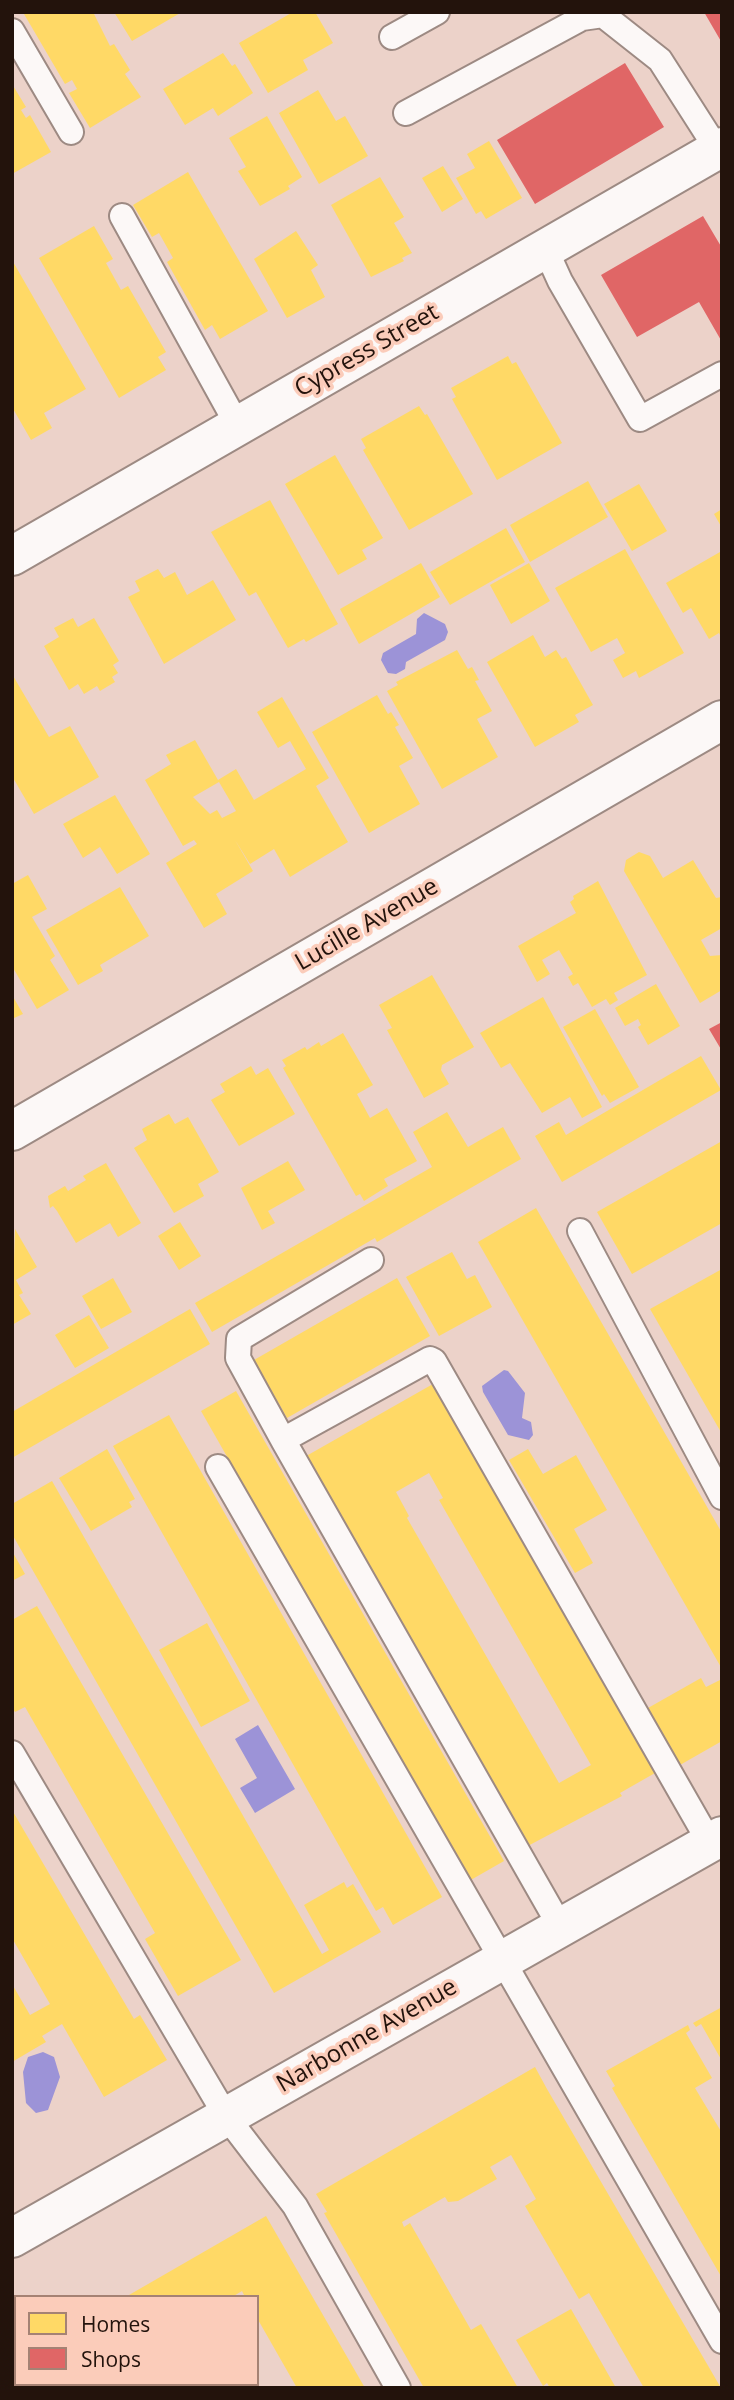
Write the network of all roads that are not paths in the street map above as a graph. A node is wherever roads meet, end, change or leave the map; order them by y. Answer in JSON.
{"nodes":[{"id":1,"x":437,"y":12,"type":"edge"},
{"id":2,"x":12,"y":31,"type":"edge"},
{"id":3,"x":392,"y":37,"type":"dead end"},
{"id":4,"x":406,"y":113,"type":"dead end"},
{"id":5,"x":71,"y":132,"type":"dead end"},
{"id":6,"x":720,"y":151,"type":"edge"},
{"id":7,"x":122,"y":216,"type":"dead end"},
{"id":8,"x":545,"y":248,"type":"junction"},
{"id":9,"x":722,"y":374,"type":"edge"},
{"id":10,"x":238,"y":426,"type":"junction"},
{"id":11,"x":12,"y":556,"type":"edge"},
{"id":12,"x":722,"y":720,"type":"edge"},
{"id":13,"x":12,"y":1131,"type":"edge"},
{"id":14,"x":580,"y":1231,"type":"dead end"},
{"id":15,"x":371,"y":1260,"type":"dead end"},
{"id":16,"x":283,"y":1440,"type":"junction"},
{"id":17,"x":218,"y":1467,"type":"dead end"},
{"id":18,"x":722,"y":1497,"type":"edge"},
{"id":19,"x":12,"y":1753,"type":"edge"},
{"id":20,"x":716,"y":1839,"type":"edge"},
{"id":21,"x":560,"y":1926,"type":"junction"},
{"id":22,"x":502,"y":1960,"type":"junction"},
{"id":23,"x":226,"y":2116,"type":"junction"},
{"id":24,"x":12,"y":2238,"type":"edge"},
{"id":25,"x":722,"y":2341,"type":"edge"},
{"id":26,"x":398,"y":2388,"type":"edge"}],
"edges":[{"from":1,"to":3,"type":"lane"},
{"from":2,"to":5,"type":"lane"},
{"from":4,"to":6,"type":"lane"},
{"from":6,"to":8,"type":"street","name":"Cypress Street"},
{"from":7,"to":10,"type":"lane"},
{"from":8,"to":9,"type":"lane"},
{"from":8,"to":10,"type":"street","name":"Cypress Street"},
{"from":10,"to":11,"type":"street","name":"Cypress Street"},
{"from":12,"to":13,"type":"street","name":"Lucille Avenue"},
{"from":14,"to":18,"type":"lane"},
{"from":15,"to":16,"type":"lane"},
{"from":16,"to":20,"type":"lane"},
{"from":16,"to":21,"type":"lane"},
{"from":17,"to":22,"type":"lane"},
{"from":19,"to":23,"type":"lane"},
{"from":20,"to":21,"type":"street","name":"Narbonne Avenue"},
{"from":21,"to":22,"type":"street","name":"Narbonne Avenue"},
{"from":22,"to":23,"type":"street","name":"Narbonne Avenue"},
{"from":22,"to":25,"type":"lane"},
{"from":23,"to":24,"type":"street","name":"Narbonne Avenue"},
{"from":23,"to":26,"type":"lane"}]}
